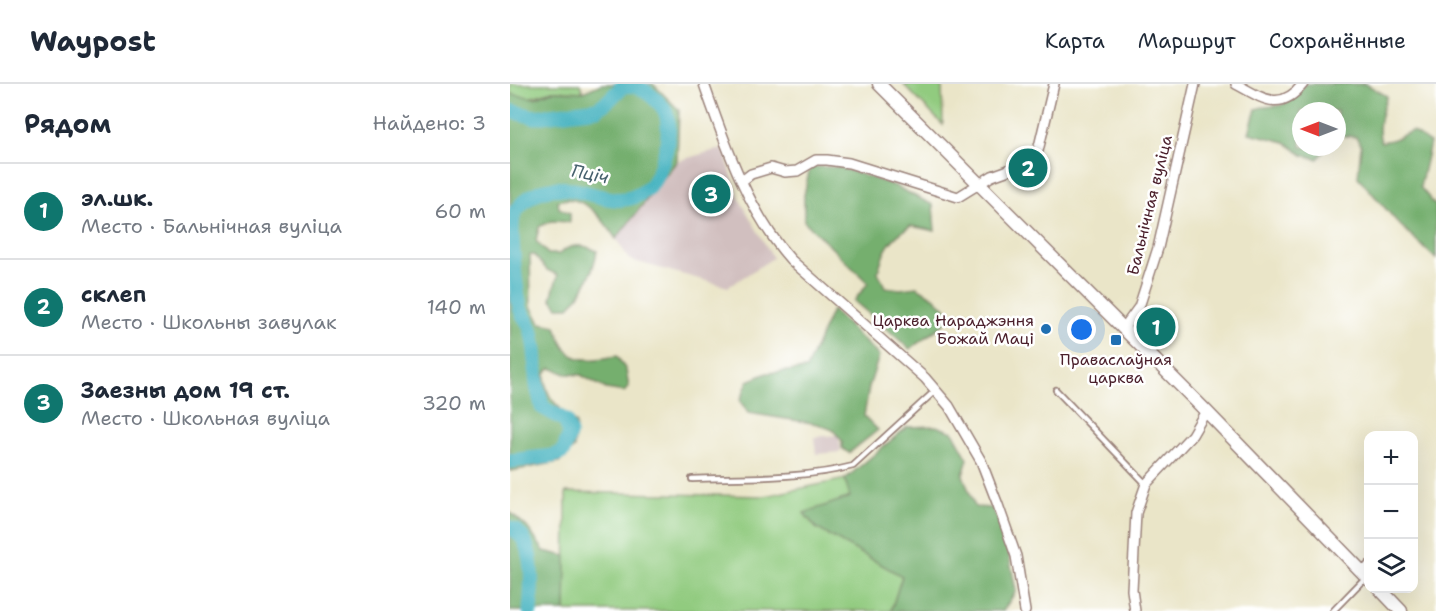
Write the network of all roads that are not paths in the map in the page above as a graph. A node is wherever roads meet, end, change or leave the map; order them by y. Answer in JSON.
{"nodes":[{"id":1,"x":704,"y":84,"type":"edge"},
{"id":2,"x":879,"y":84,"type":"edge"},
{"id":3,"x":1054,"y":84,"type":"edge"},
{"id":4,"x":1195,"y":84,"type":"edge"},
{"id":5,"x":1236,"y":84,"type":"edge"},
{"id":6,"x":1303,"y":84,"type":"edge"},
{"id":7,"x":742,"y":180,"type":"junction"},
{"id":8,"x":978,"y":184,"type":"junction"},
{"id":9,"x":1123,"y":329,"type":"junction"},
{"id":10,"x":936,"y":390,"type":"junction"},
{"id":11,"x":1056,"y":390,"type":"dead end"},
{"id":12,"x":1206,"y":411,"type":"junction"},
{"id":13,"x":692,"y":479,"type":"dead end"},
{"id":14,"x":1146,"y":484,"type":"junction"},
{"id":15,"x":1364,"y":570,"type":"edge"},
{"id":16,"x":1364,"y":574,"type":"edge"},
{"id":17,"x":1384,"y":593,"type":"edge"},
{"id":18,"x":1025,"y":611,"type":"edge"},
{"id":19,"x":1135,"y":611,"type":"edge"},
{"id":20,"x":1333,"y":611,"type":"edge"},
{"id":21,"x":1401,"y":611,"type":"edge"}],
"edges":[{"from":1,"to":7,"type":"street"},
{"from":2,"to":8,"type":"street"},
{"from":3,"to":8,"type":"street"},
{"from":4,"to":9,"type":"street","name":"Бальнічная вуліца"},
{"from":5,"to":6,"type":"street"},
{"from":7,"to":8,"type":"street"},
{"from":7,"to":10,"type":"street"},
{"from":8,"to":9,"type":"street"},
{"from":9,"to":12,"type":"street"},
{"from":10,"to":13,"type":"lane"},
{"from":10,"to":18,"type":"street"},
{"from":11,"to":14,"type":"lane"},
{"from":12,"to":14,"type":"street"},
{"from":12,"to":15,"type":"street"},
{"from":14,"to":19,"type":"street"},
{"from":16,"to":20,"type":"lane"},
{"from":17,"to":21,"type":"street"}]}
